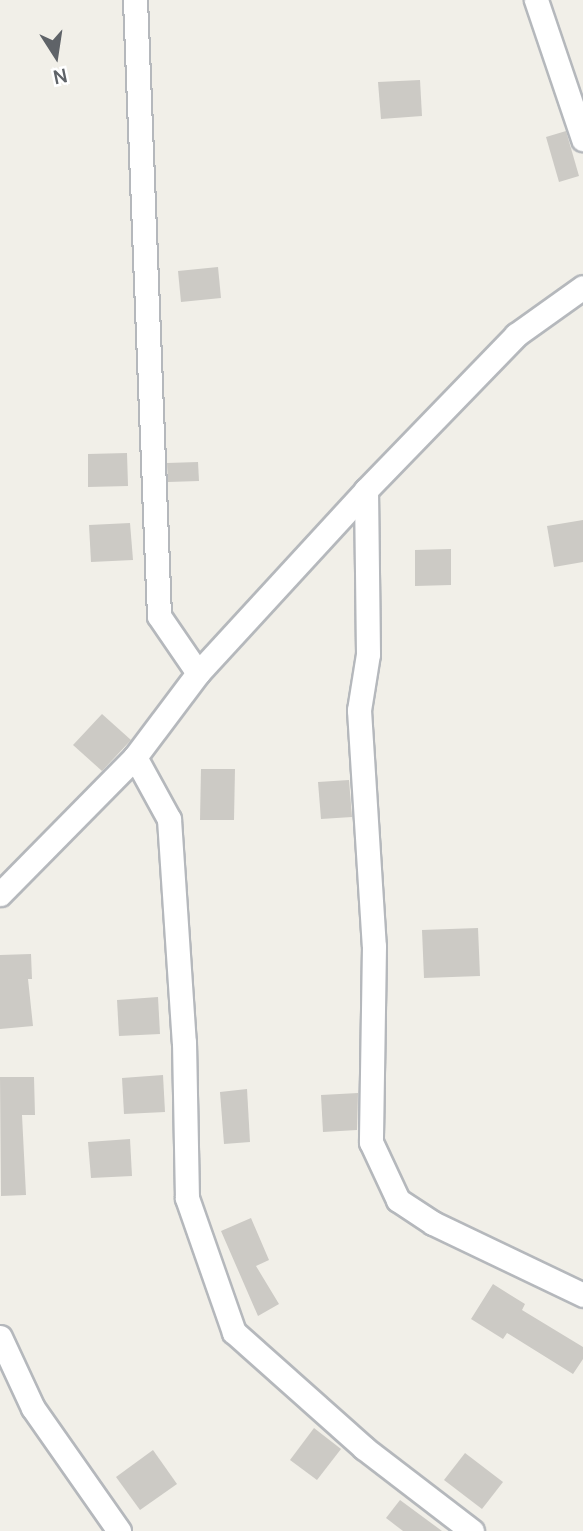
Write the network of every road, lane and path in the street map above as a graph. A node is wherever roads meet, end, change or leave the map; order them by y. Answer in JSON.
{"nodes":[{"id":1,"x":135,"y":0,"type":"edge"},
{"id":2,"x":536,"y":0,"type":"edge"},
{"id":3,"x":583,"y":139,"type":"edge"},
{"id":4,"x":583,"y":287,"type":"edge"},
{"id":5,"x":366,"y":490,"type":"junction"},
{"id":6,"x":198,"y":673,"type":"junction"},
{"id":7,"x":135,"y":757,"type":"junction"},
{"id":8,"x":0,"y":894,"type":"edge"},
{"id":9,"x":583,"y":1295,"type":"edge"},
{"id":10,"x":0,"y":1337,"type":"edge"},
{"id":11,"x":119,"y":1531,"type":"edge"},
{"id":12,"x":472,"y":1531,"type":"edge"}],
"edges":[{"from":1,"to":6,"type":"street"},
{"from":2,"to":3,"type":"street"},
{"from":4,"to":5,"type":"street"},
{"from":5,"to":6,"type":"street"},
{"from":5,"to":9,"type":"street"},
{"from":6,"to":7,"type":"street"},
{"from":7,"to":8,"type":"street"},
{"from":7,"to":12,"type":"street"},
{"from":10,"to":11,"type":"street"}]}
